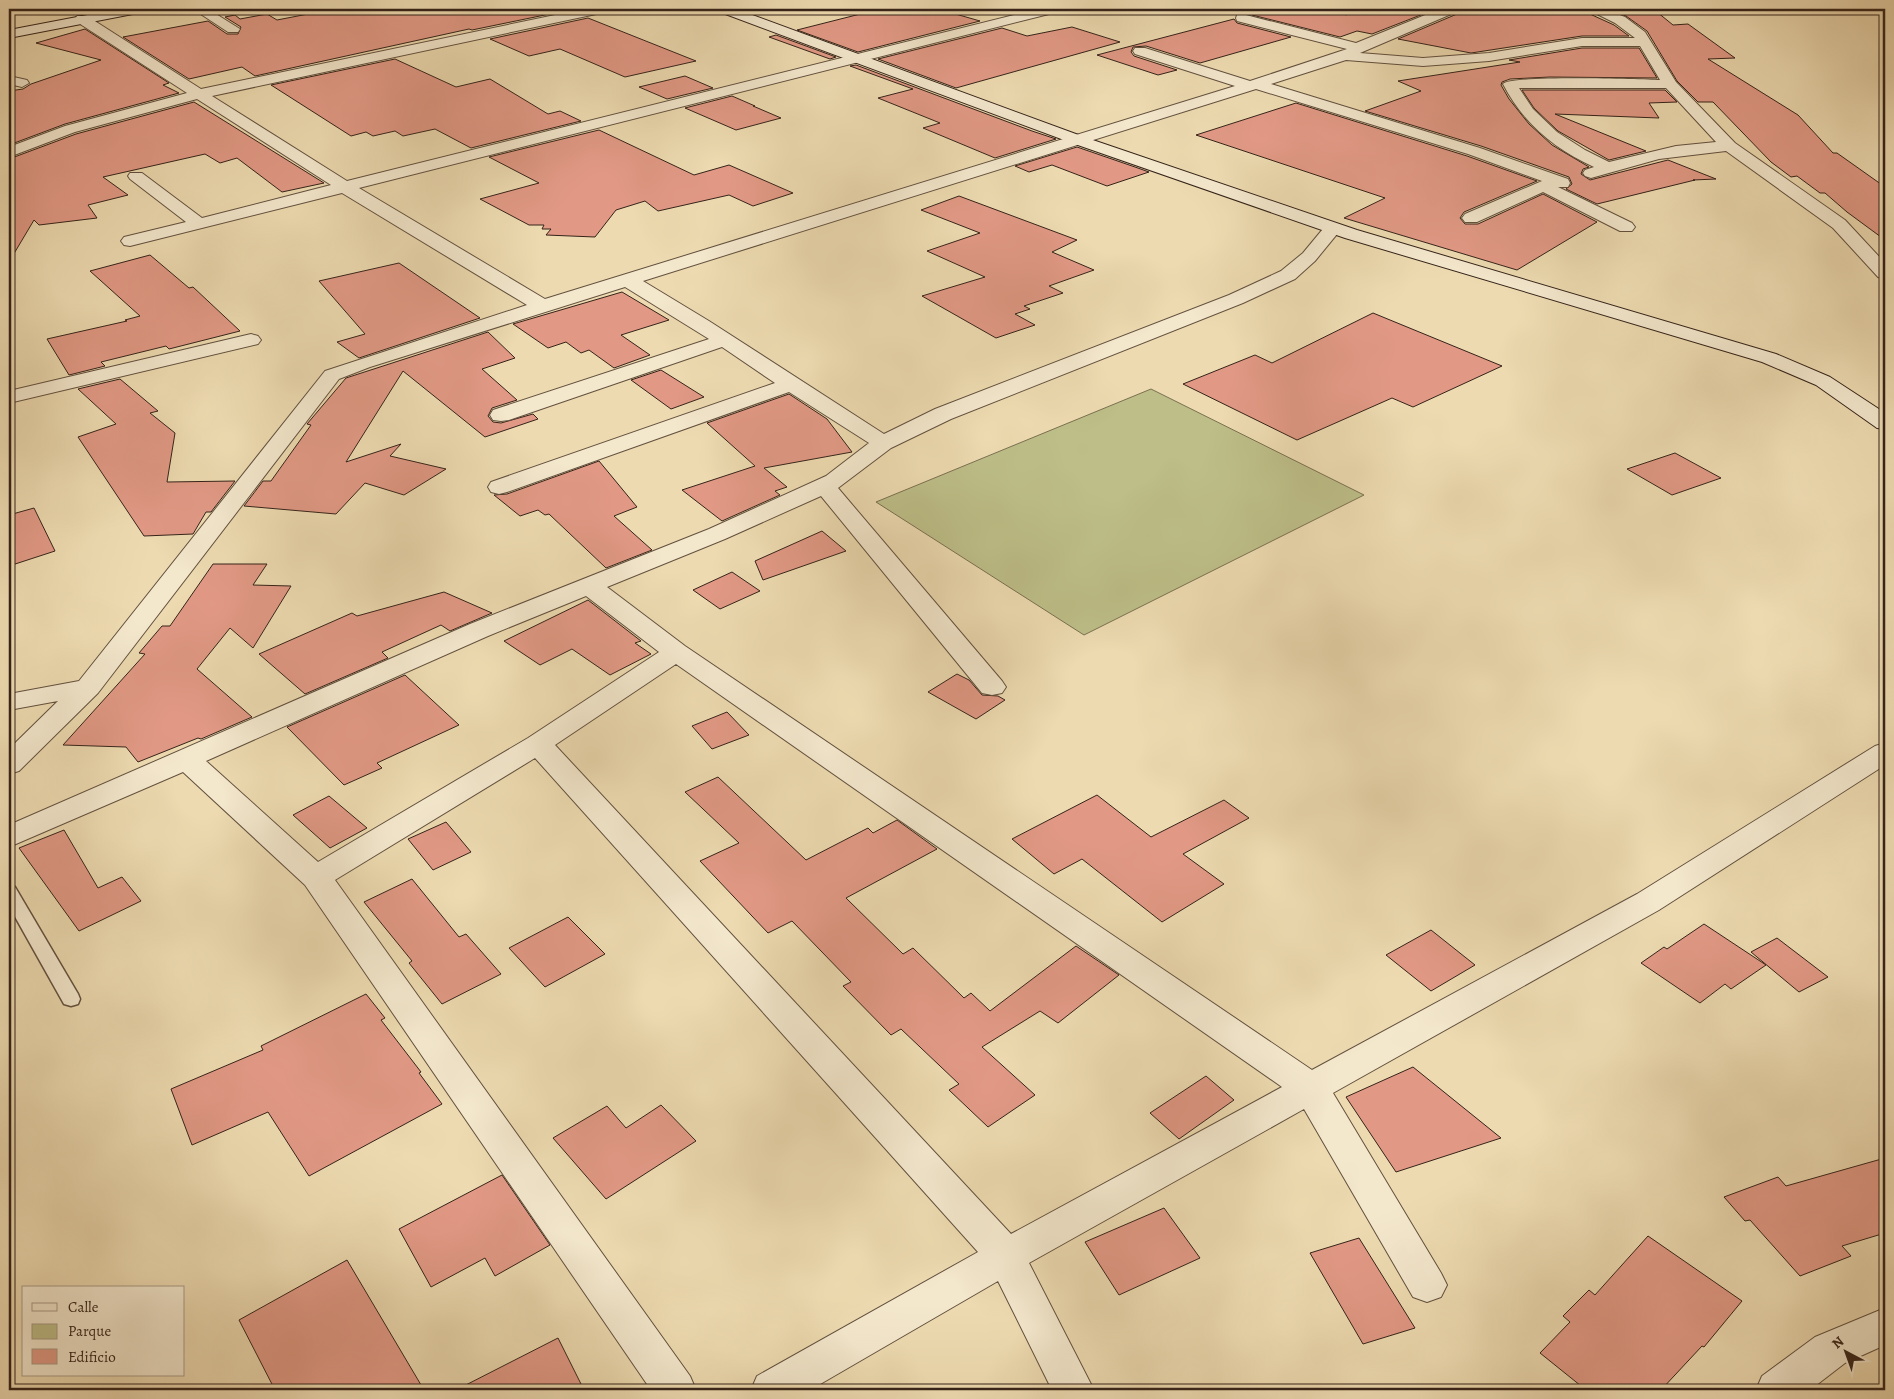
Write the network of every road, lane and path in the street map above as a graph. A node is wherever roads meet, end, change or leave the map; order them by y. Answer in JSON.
{"nodes":[{"id":1,"x":138,"y":9,"type":"edge"},
{"id":2,"x":199,"y":9,"type":"edge"},
{"id":3,"x":601,"y":9,"type":"edge"},
{"id":4,"x":725,"y":9,"type":"edge"},
{"id":5,"x":1052,"y":9,"type":"edge"},
{"id":6,"x":1451,"y":9,"type":"edge"},
{"id":7,"x":1593,"y":9,"type":"edge"},
{"id":8,"x":1242,"y":18,"type":"dead end"},
{"id":9,"x":82,"y":19,"type":"junction"},
{"id":10,"x":233,"y":29,"type":"dead end"},
{"id":11,"x":9,"y":34,"type":"edge"},
{"id":12,"x":1645,"y":42,"type":"junction"},
{"id":13,"x":1140,"y":51,"type":"dead end"},
{"id":14,"x":1351,"y":52,"type":"junction"},
{"id":15,"x":855,"y":57,"type":"junction"},
{"id":16,"x":1670,"y":84,"type":"junction"},
{"id":17,"x":1252,"y":85,"type":"junction"},
{"id":18,"x":198,"y":94,"type":"junction"},
{"id":19,"x":1078,"y":140,"type":"junction"},
{"id":20,"x":1729,"y":146,"type":"junction"},
{"id":21,"x":9,"y":152,"type":"edge"},
{"id":22,"x":1609,"y":168,"type":"junction"},
{"id":23,"x":136,"y":176,"type":"dead end"},
{"id":24,"x":1562,"y":183,"type":"junction"},
{"id":25,"x":1543,"y":186,"type":"junction"},
{"id":26,"x":346,"y":188,"type":"junction"},
{"id":27,"x":1471,"y":218,"type":"dead end"},
{"id":28,"x":200,"y":224,"type":"junction"},
{"id":29,"x":1626,"y":227,"type":"dead end"},
{"id":30,"x":1333,"y":228,"type":"junction"},
{"id":31,"x":130,"y":241,"type":"dead end"},
{"id":32,"x":1885,"y":273,"type":"edge"},
{"id":33,"x":627,"y":280,"type":"junction"},
{"id":34,"x":543,"y":306,"type":"junction"},
{"id":35,"x":251,"y":340,"type":"dead end"},
{"id":36,"x":725,"y":340,"type":"junction"},
{"id":37,"x":791,"y":384,"type":"junction"},
{"id":38,"x":9,"y":396,"type":"edge"},
{"id":39,"x":500,"y":415,"type":"dead end"},
{"id":40,"x":1885,"y":423,"type":"edge"},
{"id":41,"x":883,"y":443,"type":"junction"},
{"id":42,"x":824,"y":485,"type":"junction"},
{"id":43,"x":499,"y":487,"type":"dead end"},
{"id":44,"x":589,"y":586,"type":"junction"},
{"id":45,"x":676,"y":652,"type":"junction"},
{"id":46,"x":88,"y":687,"type":"junction"},
{"id":47,"x":992,"y":687,"type":"dead end"},
{"id":48,"x":9,"y":702,"type":"edge"},
{"id":49,"x":538,"y":744,"type":"junction"},
{"id":50,"x":1885,"y":752,"type":"edge"},
{"id":51,"x":186,"y":759,"type":"junction"},
{"id":52,"x":9,"y":765,"type":"edge"},
{"id":53,"x":9,"y":837,"type":"edge"},
{"id":54,"x":316,"y":877,"type":"junction"},
{"id":55,"x":9,"y":891,"type":"edge"},
{"id":56,"x":71,"y":999,"type":"dead end"},
{"id":57,"x":1311,"y":1088,"type":"junction"},
{"id":58,"x":1006,"y":1256,"type":"junction"},
{"id":59,"x":1427,"y":1285,"type":"dead end"},
{"id":60,"x":1885,"y":1326,"type":"edge"},
{"id":61,"x":675,"y":1390,"type":"edge"},
{"id":62,"x":772,"y":1390,"type":"edge"},
{"id":63,"x":1073,"y":1390,"type":"edge"},
{"id":64,"x":1777,"y":1390,"type":"edge"}],
"edges":[{"from":1,"to":9,"type":"street"},
{"from":2,"to":10,"type":"street"},
{"from":3,"to":18,"type":"street"},
{"from":4,"to":15,"type":"street"},
{"from":5,"to":15,"type":"street"},
{"from":6,"to":14,"type":"street"},
{"from":7,"to":12,"type":"street"},
{"from":8,"to":14,"type":"street"},
{"from":9,"to":11,"type":"street"},
{"from":9,"to":18,"type":"street"},
{"from":12,"to":14,"type":"street"},
{"from":12,"to":16,"type":"street"},
{"from":13,"to":17,"type":"street"},
{"from":14,"to":17,"type":"street"},
{"from":15,"to":19,"type":"street"},
{"from":15,"to":26,"type":"street"},
{"from":16,"to":20,"type":"street"},
{"from":16,"to":22,"type":"street"},
{"from":17,"to":19,"type":"street"},
{"from":17,"to":24,"type":"street"},
{"from":18,"to":21,"type":"street"},
{"from":18,"to":26,"type":"street"},
{"from":19,"to":30,"type":"street"},
{"from":19,"to":33,"type":"street"},
{"from":20,"to":22,"type":"street"},
{"from":20,"to":32,"type":"street"},
{"from":22,"to":24,"type":"street"},
{"from":23,"to":28,"type":"street"},
{"from":24,"to":25,"type":"street"},
{"from":25,"to":27,"type":"street"},
{"from":25,"to":29,"type":"street"},
{"from":26,"to":28,"type":"street"},
{"from":26,"to":34,"type":"street"},
{"from":28,"to":31,"type":"street"},
{"from":30,"to":40,"type":"street"},
{"from":30,"to":41,"type":"street"},
{"from":33,"to":34,"type":"street"},
{"from":33,"to":36,"type":"street"},
{"from":34,"to":46,"type":"street"},
{"from":35,"to":38,"type":"street"},
{"from":36,"to":37,"type":"street"},
{"from":36,"to":39,"type":"street"},
{"from":37,"to":41,"type":"street"},
{"from":37,"to":43,"type":"street"},
{"from":41,"to":42,"type":"street"},
{"from":42,"to":44,"type":"street"},
{"from":42,"to":47,"type":"street"},
{"from":44,"to":45,"type":"street"},
{"from":44,"to":51,"type":"street"},
{"from":45,"to":49,"type":"street"},
{"from":45,"to":57,"type":"street"},
{"from":46,"to":48,"type":"street"},
{"from":46,"to":52,"type":"street"},
{"from":49,"to":54,"type":"street"},
{"from":49,"to":58,"type":"street"},
{"from":50,"to":57,"type":"street"},
{"from":51,"to":53,"type":"street"},
{"from":51,"to":54,"type":"street"},
{"from":54,"to":61,"type":"street"},
{"from":55,"to":56,"type":"lane"},
{"from":57,"to":58,"type":"street"},
{"from":57,"to":59,"type":"street"},
{"from":58,"to":62,"type":"street"},
{"from":58,"to":63,"type":"street"},
{"from":60,"to":64,"type":"street"}]}
